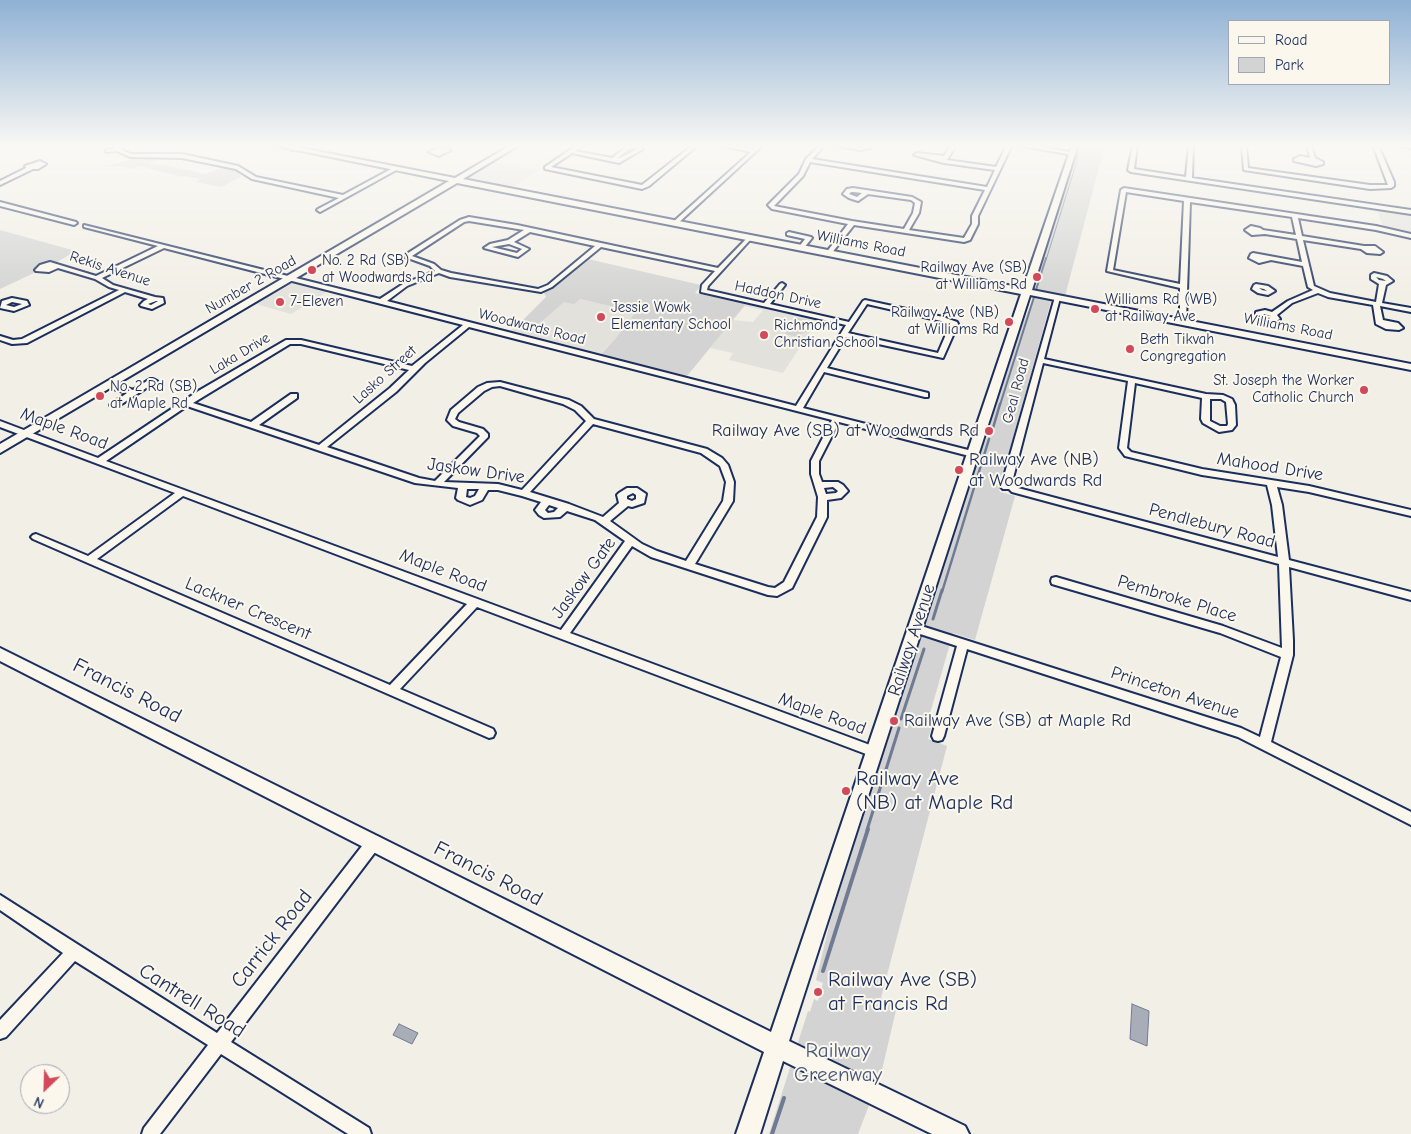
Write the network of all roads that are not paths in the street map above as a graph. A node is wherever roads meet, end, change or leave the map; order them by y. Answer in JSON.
{"nodes":[{"id":1,"x":342,"y":198,"type":"edge"},
{"id":2,"x":428,"y":198,"type":"edge"},
{"id":3,"x":542,"y":198,"type":"edge"},
{"id":4,"x":703,"y":198,"type":"edge"},
{"id":5,"x":779,"y":198,"type":"edge"},
{"id":6,"x":897,"y":198,"type":"edge"},
{"id":7,"x":984,"y":198,"type":"edge"},
{"id":8,"x":1058,"y":198,"type":"edge"},
{"id":9,"x":1123,"y":198,"type":"edge"},
{"id":10,"x":1174,"y":198,"type":"edge"},
{"id":11,"x":1319,"y":198,"type":"edge"},
{"id":12,"x":1187,"y":200,"type":"junction"},
{"id":13,"x":0,"y":204,"type":"edge"},
{"id":14,"x":320,"y":210,"type":"dead end"},
{"id":15,"x":1411,"y":212,"type":"edge"},
{"id":16,"x":1294,"y":215,"type":"junction"},
{"id":17,"x":852,"y":222,"type":"junction"},
{"id":18,"x":74,"y":223,"type":"dead end"},
{"id":19,"x":674,"y":224,"type":"junction"},
{"id":20,"x":86,"y":226,"type":"dead end"},
{"id":21,"x":528,"y":230,"type":"junction"},
{"id":22,"x":906,"y":230,"type":"junction"},
{"id":23,"x":1263,"y":232,"type":"dead end"},
{"id":24,"x":789,"y":234,"type":"dead end"},
{"id":25,"x":1411,"y":236,"type":"edge"},
{"id":26,"x":749,"y":238,"type":"junction"},
{"id":27,"x":1299,"y":238,"type":"junction"},
{"id":28,"x":510,"y":242,"type":"junction"},
{"id":29,"x":600,"y":245,"type":"junction"},
{"id":30,"x":162,"y":247,"type":"junction"},
{"id":31,"x":801,"y":248,"type":"junction"},
{"id":32,"x":1364,"y":248,"type":"dead end"},
{"id":33,"x":829,"y":253,"type":"junction"},
{"id":34,"x":1268,"y":258,"type":"dead end"},
{"id":35,"x":1304,"y":264,"type":"junction"},
{"id":36,"x":57,"y":266,"type":"dead end"},
{"id":37,"x":719,"y":270,"type":"junction"},
{"id":38,"x":439,"y":271,"type":"junction"},
{"id":39,"x":97,"y":278,"type":"junction"},
{"id":40,"x":289,"y":280,"type":"junction"},
{"id":41,"x":1383,"y":282,"type":"dead end"},
{"id":42,"x":782,"y":285,"type":"dead end"},
{"id":43,"x":1182,"y":286,"type":"junction"},
{"id":44,"x":125,"y":290,"type":"junction"},
{"id":45,"x":1317,"y":291,"type":"junction"},
{"id":46,"x":1027,"y":292,"type":"junction"},
{"id":47,"x":1057,"y":298,"type":"junction"},
{"id":48,"x":155,"y":299,"type":"dead end"},
{"id":49,"x":381,"y":302,"type":"junction"},
{"id":50,"x":1378,"y":304,"type":"junction"},
{"id":51,"x":765,"y":306,"type":"junction"},
{"id":52,"x":1411,"y":310,"type":"edge"},
{"id":53,"x":1273,"y":315,"type":"dead end"},
{"id":54,"x":1380,"y":321,"type":"dead end"},
{"id":55,"x":1182,"y":322,"type":"junction"},
{"id":56,"x":850,"y":324,"type":"junction"},
{"id":57,"x":467,"y":325,"type":"junction"},
{"id":58,"x":844,"y":334,"type":"junction"},
{"id":59,"x":0,"y":338,"type":"edge"},
{"id":60,"x":1040,"y":360,"type":"junction"},
{"id":61,"x":1411,"y":367,"type":"edge"},
{"id":62,"x":822,"y":369,"type":"junction"},
{"id":63,"x":414,"y":370,"type":"junction"},
{"id":64,"x":1132,"y":380,"type":"junction"},
{"id":65,"x":153,"y":381,"type":"dead end"},
{"id":66,"x":110,"y":385,"type":"junction"},
{"id":67,"x":134,"y":393,"type":"junction"},
{"id":68,"x":925,"y":394,"type":"dead end"},
{"id":69,"x":294,"y":396,"type":"dead end"},
{"id":70,"x":1206,"y":396,"type":"junction"},
{"id":71,"x":186,"y":403,"type":"junction"},
{"id":72,"x":114,"y":405,"type":"dead end"},
{"id":73,"x":798,"y":409,"type":"junction"},
{"id":74,"x":837,"y":419,"type":"junction"},
{"id":75,"x":591,"y":420,"type":"junction"},
{"id":76,"x":0,"y":424,"type":"edge"},
{"id":77,"x":253,"y":425,"type":"junction"},
{"id":78,"x":26,"y":434,"type":"junction"},
{"id":79,"x":322,"y":447,"type":"junction"},
{"id":80,"x":0,"y":450,"type":"edge"},
{"id":81,"x":973,"y":454,"type":"junction"},
{"id":82,"x":99,"y":461,"type":"junction"},
{"id":83,"x":1271,"y":483,"type":"junction"},
{"id":84,"x":437,"y":484,"type":"junction"},
{"id":85,"x":818,"y":485,"type":"junction"},
{"id":86,"x":463,"y":486,"type":"junction"},
{"id":87,"x":486,"y":486,"type":"junction"},
{"id":88,"x":1006,"y":487,"type":"joint"},
{"id":89,"x":182,"y":492,"type":"junction"},
{"id":90,"x":524,"y":493,"type":"junction"},
{"id":91,"x":823,"y":497,"type":"junction"},
{"id":92,"x":547,"y":500,"type":"junction"},
{"id":93,"x":625,"y":503,"type":"dead end"},
{"id":94,"x":566,"y":506,"type":"junction"},
{"id":95,"x":1411,"y":513,"type":"edge"},
{"id":96,"x":604,"y":521,"type":"junction"},
{"id":97,"x":36,"y":537,"type":"dead end"},
{"id":98,"x":631,"y":541,"type":"junction"},
{"id":99,"x":90,"y":560,"type":"junction"},
{"id":100,"x":1284,"y":562,"type":"junction"},
{"id":101,"x":689,"y":565,"type":"junction"},
{"id":102,"x":1056,"y":581,"type":"dead end"},
{"id":103,"x":1411,"y":596,"type":"edge"},
{"id":104,"x":475,"y":602,"type":"junction"},
{"id":105,"x":915,"y":628,"type":"junction"},
{"id":106,"x":563,"y":635,"type":"junction"},
{"id":107,"x":963,"y":644,"type":"junction"},
{"id":108,"x":0,"y":654,"type":"edge"},
{"id":109,"x":1286,"y":655,"type":"junction"},
{"id":110,"x":392,"y":690,"type":"junction"},
{"id":111,"x":489,"y":733,"type":"dead end"},
{"id":112,"x":938,"y":736,"type":"dead end"},
{"id":113,"x":1264,"y":744,"type":"junction"},
{"id":114,"x":874,"y":752,"type":"junction"},
{"id":115,"x":1411,"y":819,"type":"edge"},
{"id":116,"x":374,"y":842,"type":"junction"},
{"id":117,"x":0,"y":902,"type":"edge"},
{"id":118,"x":74,"y":952,"type":"junction"},
{"id":119,"x":0,"y":1032,"type":"edge"},
{"id":120,"x":220,"y":1044,"type":"junction"},
{"id":121,"x":777,"y":1046,"type":"junction"},
{"id":122,"x":150,"y":1134,"type":"edge"},
{"id":123,"x":363,"y":1134,"type":"edge"},
{"id":124,"x":748,"y":1134,"type":"edge"},
{"id":125,"x":957,"y":1134,"type":"edge"}],
"edges":[{"from":1,"to":14,"type":"street"},
{"from":2,"to":40,"type":"street","name":"Number 2 Road"},
{"from":3,"to":19,"type":"street","name":"Williams Road"},
{"from":4,"to":19,"type":"street"},
{"from":5,"to":17,"type":"street"},
{"from":6,"to":22,"type":"street"},
{"from":7,"to":22,"type":"street"},
{"from":8,"to":46,"type":"street","name":"Railway Avenue"},
{"from":9,"to":43,"type":"street"},
{"from":10,"to":12,"type":"street"},
{"from":11,"to":15,"type":"street"},
{"from":12,"to":16,"type":"street"},
{"from":12,"to":43,"type":"street"},
{"from":13,"to":18,"type":"street"},
{"from":16,"to":25,"type":"street"},
{"from":16,"to":27,"type":"street"},
{"from":17,"to":22,"type":"street"},
{"from":17,"to":33,"type":"street"},
{"from":19,"to":26,"type":"street","name":"Williams Road"},
{"from":20,"to":30,"type":"street","name":"Woodwards Road"},
{"from":21,"to":28,"type":"street"},
{"from":21,"to":29,"type":"street"},
{"from":21,"to":38,"type":"street"},
{"from":23,"to":27,"type":"street"},
{"from":24,"to":31,"type":"street"},
{"from":26,"to":31,"type":"street","name":"Williams Road"},
{"from":26,"to":37,"type":"street","name":"Haddon Drive"},
{"from":27,"to":32,"type":"street"},
{"from":27,"to":35,"type":"street"},
{"from":28,"to":28,"type":"street"},
{"from":29,"to":37,"type":"street"},
{"from":29,"to":38,"type":"street"},
{"from":30,"to":39,"type":"street"},
{"from":30,"to":40,"type":"street","name":"Woodwards Road"},
{"from":31,"to":33,"type":"street","name":"Williams Road"},
{"from":33,"to":46,"type":"street","name":"Williams Road"},
{"from":34,"to":35,"type":"street"},
{"from":35,"to":45,"type":"street"},
{"from":36,"to":39,"type":"street","name":"Rekis Avenue"},
{"from":37,"to":51,"type":"street","name":"Haddon Drive"},
{"from":38,"to":49,"type":"street"},
{"from":39,"to":44,"type":"street","name":"Rekis Avenue"},
{"from":40,"to":49,"type":"street","name":"Woodwards Road"},
{"from":40,"to":66,"type":"street","name":"Number 2 Road"},
{"from":41,"to":50,"type":"street"},
{"from":42,"to":51,"type":"street"},
{"from":43,"to":55,"type":"street"},
{"from":44,"to":48,"type":"street","name":"Rekis Avenue"},
{"from":44,"to":59,"type":"street"},
{"from":45,"to":50,"type":"street"},
{"from":45,"to":53,"type":"street"},
{"from":46,"to":47,"type":"street","name":"Williams Road"},
{"from":46,"to":81,"type":"street","name":"Railway Avenue"},
{"from":47,"to":55,"type":"street","name":"Williams Road"},
{"from":47,"to":60,"type":"street","name":"Geal Road"},
{"from":49,"to":57,"type":"street","name":"Woodwards Road"},
{"from":50,"to":52,"type":"street"},
{"from":50,"to":54,"type":"street"},
{"from":51,"to":56,"type":"street","name":"Haddon Drive"},
{"from":55,"to":61,"type":"street","name":"Williams Road"},
{"from":56,"to":58,"type":"street"},
{"from":56,"to":58,"type":"street"},
{"from":57,"to":63,"type":"street","name":"Lasko Street"},
{"from":57,"to":73,"type":"street","name":"Woodwards Road"},
{"from":58,"to":62,"type":"street"},
{"from":60,"to":64,"type":"street"},
{"from":60,"to":88,"type":"street","name":"Geal Road"},
{"from":62,"to":68,"type":"street"},
{"from":62,"to":73,"type":"street"},
{"from":63,"to":71,"type":"street","name":"Laka Drive"},
{"from":63,"to":79,"type":"street","name":"Lasko Street"},
{"from":64,"to":70,"type":"street"},
{"from":64,"to":83,"type":"street","name":"Mahood Drive"},
{"from":65,"to":67,"type":"street"},
{"from":66,"to":67,"type":"street"},
{"from":66,"to":78,"type":"street","name":"Number 2 Road"},
{"from":67,"to":72,"type":"street"},
{"from":69,"to":77,"type":"street"},
{"from":70,"to":70,"type":"street"},
{"from":71,"to":77,"type":"street","name":"Jaskow Drive"},
{"from":71,"to":82,"type":"street","name":"Laka Drive"},
{"from":73,"to":74,"type":"street","name":"Woodwards Road"},
{"from":74,"to":81,"type":"street","name":"Woodwards Road"},
{"from":74,"to":85,"type":"street"},
{"from":75,"to":84,"type":"street"},
{"from":75,"to":90,"type":"street"},
{"from":75,"to":101,"type":"street"},
{"from":76,"to":78,"type":"street","name":"Maple Road"},
{"from":77,"to":79,"type":"street","name":"Jaskow Drive"},
{"from":78,"to":80,"type":"street","name":"Number 2 Road"},
{"from":78,"to":82,"type":"street","name":"Maple Road"},
{"from":79,"to":84,"type":"street","name":"Jaskow Drive"},
{"from":81,"to":105,"type":"street","name":"Railway Avenue"},
{"from":82,"to":89,"type":"street","name":"Maple Road"},
{"from":83,"to":95,"type":"street","name":"Mahood Drive"},
{"from":83,"to":100,"type":"street"},
{"from":84,"to":86,"type":"street","name":"Jaskow Drive"},
{"from":85,"to":91,"type":"street"},
{"from":85,"to":91,"type":"street"},
{"from":86,"to":87,"type":"street","name":"Jaskow Drive"},
{"from":86,"to":87,"type":"street"},
{"from":87,"to":90,"type":"street","name":"Jaskow Drive"},
{"from":88,"to":100,"type":"street","name":"Pendlebury Road"},
{"from":89,"to":99,"type":"street"},
{"from":89,"to":104,"type":"street","name":"Maple Road"},
{"from":90,"to":92,"type":"street","name":"Jaskow Drive"},
{"from":91,"to":101,"type":"street","name":"Jaskow Drive"},
{"from":92,"to":94,"type":"street","name":"Jaskow Drive"},
{"from":92,"to":94,"type":"street"},
{"from":93,"to":96,"type":"street"},
{"from":94,"to":96,"type":"street","name":"Jaskow Drive"},
{"from":96,"to":98,"type":"street","name":"Jaskow Drive"},
{"from":97,"to":99,"type":"street","name":"Lackner Crescent"},
{"from":98,"to":101,"type":"street","name":"Jaskow Drive"},
{"from":98,"to":106,"type":"street","name":"Jaskow Gate"},
{"from":99,"to":110,"type":"street","name":"Lackner Crescent"},
{"from":100,"to":103,"type":"street","name":"Pendlebury Road"},
{"from":100,"to":109,"type":"street"},
{"from":102,"to":109,"type":"street","name":"Pembroke Place"},
{"from":104,"to":106,"type":"street","name":"Maple Road"},
{"from":104,"to":110,"type":"street"},
{"from":105,"to":107,"type":"street","name":"Princeton Avenue"},
{"from":105,"to":114,"type":"street","name":"Railway Avenue"},
{"from":106,"to":114,"type":"street","name":"Maple Road"},
{"from":107,"to":112,"type":"street"},
{"from":107,"to":113,"type":"street","name":"Princeton Avenue"},
{"from":108,"to":116,"type":"street","name":"Francis Road"},
{"from":109,"to":113,"type":"street"},
{"from":110,"to":111,"type":"street","name":"Lackner Crescent"},
{"from":113,"to":115,"type":"street","name":"Princeton Avenue"},
{"from":114,"to":121,"type":"street","name":"Railway Avenue"},
{"from":116,"to":120,"type":"street","name":"Carrick Road"},
{"from":116,"to":121,"type":"street","name":"Francis Road"},
{"from":117,"to":118,"type":"street","name":"Cantrell Road"},
{"from":118,"to":119,"type":"street"},
{"from":118,"to":120,"type":"street","name":"Cantrell Road"},
{"from":120,"to":122,"type":"street","name":"Carrick Road"},
{"from":120,"to":123,"type":"street","name":"Cantrell Road"},
{"from":121,"to":124,"type":"street","name":"Railway Avenue"},
{"from":121,"to":125,"type":"street","name":"Francis Road"}]}
